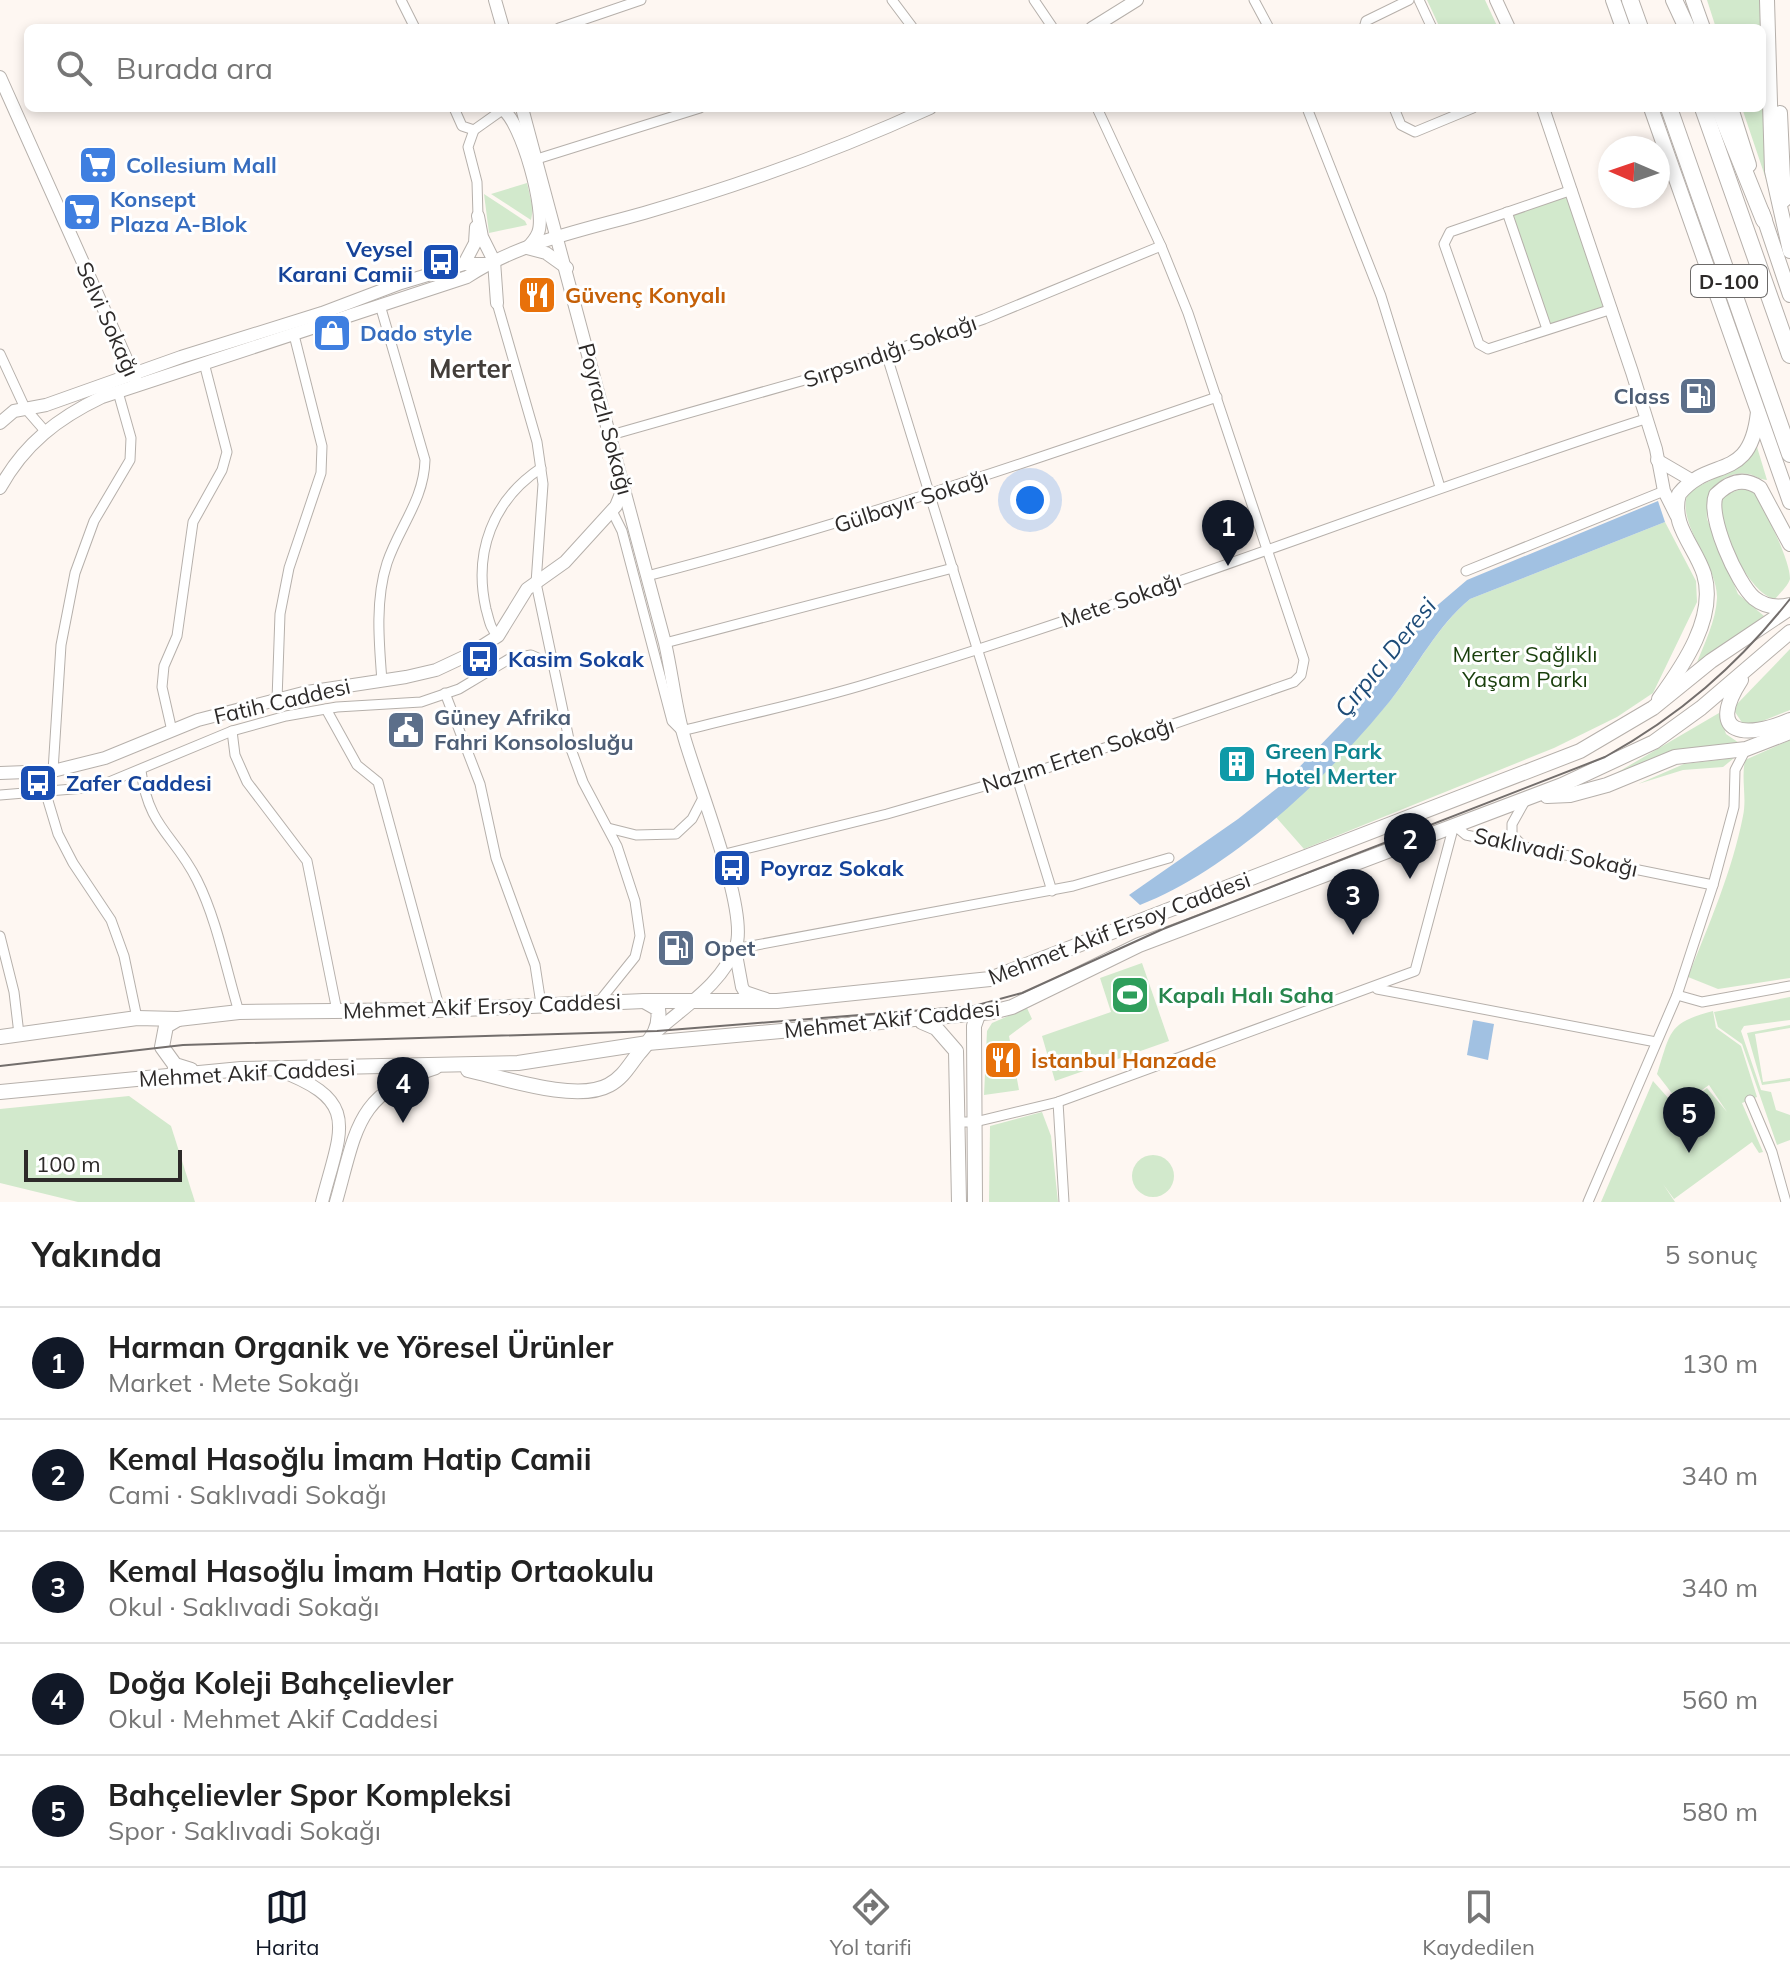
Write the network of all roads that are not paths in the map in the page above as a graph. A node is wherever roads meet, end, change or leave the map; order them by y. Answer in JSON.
{"nodes":[{"id":1,"x":401,"y":0,"type":"edge"},
{"id":2,"x":495,"y":0,"type":"edge"},
{"id":3,"x":641,"y":0,"type":"edge"},
{"id":4,"x":892,"y":0,"type":"edge"},
{"id":5,"x":1034,"y":0,"type":"edge"},
{"id":6,"x":1137,"y":0,"type":"edge"},
{"id":7,"x":1254,"y":0,"type":"edge"},
{"id":8,"x":1409,"y":0,"type":"edge"},
{"id":9,"x":1419,"y":0,"type":"edge"},
{"id":10,"x":1496,"y":0,"type":"edge"},
{"id":11,"x":1613,"y":0,"type":"edge"},
{"id":12,"x":1630,"y":0,"type":"edge"},
{"id":13,"x":1667,"y":0,"type":"edge"},
{"id":14,"x":1674,"y":0,"type":"edge"},
{"id":15,"x":1693,"y":0,"type":"edge"},
{"id":16,"x":1767,"y":0,"type":"edge"},
{"id":17,"x":1776,"y":0,"type":"edge"},
{"id":18,"x":413,"y":24,"type":"edge"},
{"id":19,"x":502,"y":24,"type":"edge"},
{"id":20,"x":571,"y":24,"type":"edge"},
{"id":21,"x":910,"y":24,"type":"edge"},
{"id":22,"x":1050,"y":24,"type":"edge"},
{"id":23,"x":1098,"y":24,"type":"edge"},
{"id":24,"x":1267,"y":24,"type":"edge"},
{"id":25,"x":1365,"y":24,"type":"edge"},
{"id":26,"x":1430,"y":24,"type":"edge"},
{"id":27,"x":1507,"y":24,"type":"edge"},
{"id":28,"x":1622,"y":24,"type":"edge"},
{"id":29,"x":1639,"y":24,"type":"edge"},
{"id":30,"x":1676,"y":24,"type":"edge"},
{"id":31,"x":1685,"y":24,"type":"edge"},
{"id":32,"x":1702,"y":24,"type":"edge"},
{"id":33,"x":0,"y":77,"type":"edge"},
{"id":34,"x":456,"y":112,"type":"edge"},
{"id":35,"x":500,"y":112,"type":"edge"},
{"id":36,"x":507,"y":112,"type":"edge"},
{"id":37,"x":523,"y":112,"type":"edge"},
{"id":38,"x":687,"y":112,"type":"edge"},
{"id":39,"x":920,"y":112,"type":"edge"},
{"id":40,"x":1099,"y":112,"type":"edge"},
{"id":41,"x":1309,"y":112,"type":"edge"},
{"id":42,"x":1396,"y":112,"type":"edge"},
{"id":43,"x":1461,"y":112,"type":"edge"},
{"id":44,"x":1544,"y":112,"type":"edge"},
{"id":45,"x":1652,"y":112,"type":"edge"},
{"id":46,"x":1670,"y":112,"type":"edge"},
{"id":47,"x":1704,"y":112,"type":"edge"},
{"id":48,"x":1721,"y":112,"type":"edge"},
{"id":49,"x":1732,"y":112,"type":"edge"},
{"id":50,"x":474,"y":130,"type":"junction"},
{"id":51,"x":537,"y":159,"type":"junction"},
{"id":52,"x":1572,"y":190,"type":"junction"},
{"id":53,"x":1507,"y":212,"type":"junction"},
{"id":54,"x":478,"y":216,"type":"junction"},
{"id":55,"x":1764,"y":220,"type":"junction"},
{"id":56,"x":1790,"y":224,"type":"edge"},
{"id":57,"x":559,"y":236,"type":"junction"},
{"id":58,"x":1161,"y":246,"type":"junction"},
{"id":59,"x":527,"y":248,"type":"junction"},
{"id":60,"x":1790,"y":251,"type":"edge"},
{"id":61,"x":490,"y":263,"type":"junction"},
{"id":62,"x":464,"y":264,"type":"junction"},
{"id":63,"x":567,"y":268,"type":"junction"},
{"id":64,"x":1790,"y":295,"type":"edge"},
{"id":65,"x":497,"y":303,"type":"joint"},
{"id":66,"x":380,"y":305,"type":"junction"},
{"id":67,"x":1612,"y":309,"type":"junction"},
{"id":68,"x":1547,"y":329,"type":"junction"},
{"id":69,"x":294,"y":335,"type":"junction"},
{"id":70,"x":886,"y":353,"type":"junction"},
{"id":71,"x":0,"y":354,"type":"edge"},
{"id":72,"x":1790,"y":355,"type":"edge"},
{"id":73,"x":204,"y":363,"type":"junction"},
{"id":74,"x":135,"y":379,"type":"junction"},
{"id":75,"x":118,"y":392,"type":"junction"},
{"id":76,"x":1217,"y":397,"type":"junction"},
{"id":77,"x":1758,"y":407,"type":"junction"},
{"id":78,"x":19,"y":410,"type":"junction"},
{"id":79,"x":0,"y":412,"type":"edge"},
{"id":80,"x":1645,"y":419,"type":"junction"},
{"id":81,"x":0,"y":423,"type":"edge"},
{"id":82,"x":45,"y":431,"type":"junction"},
{"id":83,"x":611,"y":435,"type":"junction"},
{"id":84,"x":1790,"y":454,"type":"edge"},
{"id":85,"x":1657,"y":460,"type":"junction"},
{"id":86,"x":541,"y":468,"type":"junction"},
{"id":87,"x":1693,"y":481,"type":"junction"},
{"id":88,"x":624,"y":486,"type":"junction"},
{"id":89,"x":1440,"y":487,"type":"junction"},
{"id":90,"x":0,"y":488,"type":"edge"},
{"id":91,"x":1664,"y":491,"type":"junction"},
{"id":92,"x":931,"y":496,"type":"junction"},
{"id":93,"x":1790,"y":502,"type":"edge"},
{"id":94,"x":612,"y":511,"type":"junction"},
{"id":95,"x":1676,"y":515,"type":"junction"},
{"id":96,"x":633,"y":520,"type":"junction"},
{"id":97,"x":1790,"y":544,"type":"edge"},
{"id":98,"x":1269,"y":547,"type":"junction"},
{"id":99,"x":953,"y":568,"type":"junction"},
{"id":100,"x":1466,"y":571,"type":"dead end"},
{"id":101,"x":647,"y":576,"type":"junction"},
{"id":102,"x":536,"y":583,"type":"junction"},
{"id":103,"x":1790,"y":606,"type":"edge"},
{"id":104,"x":1790,"y":632,"type":"edge"},
{"id":105,"x":498,"y":636,"type":"junction"},
{"id":106,"x":665,"y":643,"type":"junction"},
{"id":107,"x":978,"y":649,"type":"junction"},
{"id":108,"x":554,"y":665,"type":"junction"},
{"id":109,"x":1749,"y":666,"type":"junction"},
{"id":110,"x":382,"y":681,"type":"junction"},
{"id":111,"x":445,"y":693,"type":"junction"},
{"id":112,"x":277,"y":700,"type":"junction"},
{"id":113,"x":1653,"y":708,"type":"junction"},
{"id":114,"x":326,"y":709,"type":"junction"},
{"id":115,"x":1790,"y":720,"type":"edge"},
{"id":116,"x":172,"y":731,"type":"junction"},
{"id":117,"x":232,"y":731,"type":"junction"},
{"id":118,"x":682,"y":731,"type":"junction"},
{"id":119,"x":1790,"y":732,"type":"edge"},
{"id":120,"x":1746,"y":749,"type":"junction"},
{"id":121,"x":53,"y":771,"type":"junction"},
{"id":122,"x":141,"y":771,"type":"junction"},
{"id":123,"x":0,"y":773,"type":"edge"},
{"id":124,"x":1017,"y":777,"type":"junction"},
{"id":125,"x":46,"y":794,"type":"junction"},
{"id":126,"x":0,"y":795,"type":"edge"},
{"id":127,"x":705,"y":795,"type":"junction"},
{"id":128,"x":1533,"y":797,"type":"junction"},
{"id":129,"x":608,"y":828,"type":"junction"},
{"id":130,"x":1523,"y":846,"type":"junction"},
{"id":131,"x":721,"y":855,"type":"junction"},
{"id":132,"x":1169,"y":858,"type":"dead end"},
{"id":133,"x":1713,"y":885,"type":"junction"},
{"id":134,"x":1052,"y":891,"type":"junction"},
{"id":135,"x":0,"y":936,"type":"edge"},
{"id":136,"x":735,"y":949,"type":"junction"},
{"id":137,"x":1790,"y":986,"type":"edge"},
{"id":138,"x":1375,"y":988,"type":"junction"},
{"id":139,"x":1677,"y":995,"type":"junction"},
{"id":140,"x":644,"y":1001,"type":"junction"},
{"id":141,"x":695,"y":1001,"type":"junction"},
{"id":142,"x":777,"y":1001,"type":"junction"},
{"id":143,"x":598,"y":1003,"type":"junction"},
{"id":144,"x":541,"y":1004,"type":"junction"},
{"id":145,"x":440,"y":1010,"type":"junction"},
{"id":146,"x":337,"y":1011,"type":"junction"},
{"id":147,"x":239,"y":1012,"type":"junction"},
{"id":148,"x":978,"y":1015,"type":"junction"},
{"id":149,"x":137,"y":1018,"type":"junction"},
{"id":150,"x":178,"y":1019,"type":"junction"},
{"id":151,"x":918,"y":1020,"type":"junction"},
{"id":152,"x":19,"y":1034,"type":"junction"},
{"id":153,"x":0,"y":1037,"type":"edge"},
{"id":154,"x":653,"y":1037,"type":"junction"},
{"id":155,"x":1656,"y":1042,"type":"junction"},
{"id":156,"x":444,"y":1065,"type":"junction"},
{"id":157,"x":272,"y":1068,"type":"junction"},
{"id":158,"x":196,"y":1072,"type":"junction"},
{"id":159,"x":1,"y":1093,"type":"edge"},
{"id":160,"x":1750,"y":1100,"type":"dead end"},
{"id":161,"x":1058,"y":1102,"type":"junction"},
{"id":162,"x":957,"y":1122,"type":"junction"},
{"id":163,"x":975,"y":1122,"type":"junction"},
{"id":164,"x":322,"y":1202,"type":"edge"},
{"id":165,"x":336,"y":1202,"type":"edge"},
{"id":166,"x":959,"y":1202,"type":"edge"},
{"id":167,"x":975,"y":1202,"type":"edge"},
{"id":168,"x":1064,"y":1202,"type":"edge"},
{"id":169,"x":1588,"y":1202,"type":"edge"},
{"id":170,"x":1786,"y":1202,"type":"edge"}],
"edges":[{"from":1,"to":18,"type":"street"},
{"from":2,"to":19,"type":"main road"},
{"from":3,"to":20,"type":"street"},
{"from":4,"to":21,"type":"street"},
{"from":5,"to":22,"type":"street"},
{"from":6,"to":23,"type":"main road"},
{"from":7,"to":24,"type":"street"},
{"from":8,"to":25,"type":"street"},
{"from":9,"to":26,"type":"street"},
{"from":10,"to":27,"type":"main road"},
{"from":11,"to":28,"type":"main road"},
{"from":12,"to":29,"type":"highway"},
{"from":13,"to":30,"type":"highway"},
{"from":14,"to":31,"type":"highway"},
{"from":15,"to":32,"type":"main road"},
{"from":16,"to":60,"type":"main road"},
{"from":17,"to":56,"type":"main road"},
{"from":33,"to":74,"type":"main road","name":"Selvi Sokağı"},
{"from":34,"to":50,"type":"street"},
{"from":35,"to":50,"type":"street"},
{"from":36,"to":59,"type":"main road"},
{"from":37,"to":51,"type":"main road","name":"Poyrazlı Sokağı"},
{"from":38,"to":51,"type":"street"},
{"from":39,"to":57,"type":"main road"},
{"from":40,"to":58,"type":"street","name":"Nazım Erten Sokağı"},
{"from":41,"to":89,"type":"street"},
{"from":42,"to":43,"type":"street"},
{"from":44,"to":52,"type":"main road"},
{"from":45,"to":77,"type":"main road"},
{"from":46,"to":84,"type":"highway","number":"D-100"},
{"from":47,"to":72,"type":"highway","number":"D-100"},
{"from":48,"to":55,"type":"highway"},
{"from":49,"to":55,"type":"main road"},
{"from":50,"to":54,"type":"street"},
{"from":51,"to":57,"type":"main road","name":"Poyrazlı Sokağı"},
{"from":52,"to":53,"type":"street"},
{"from":52,"to":67,"type":"main road"},
{"from":53,"to":68,"type":"street"},
{"from":53,"to":68,"type":"street"},
{"from":54,"to":61,"type":"main road"},
{"from":54,"to":62,"type":"main road"},
{"from":55,"to":64,"type":"main road"},
{"from":57,"to":59,"type":"main road"},
{"from":57,"to":63,"type":"main road","name":"Poyrazlı Sokağı"},
{"from":58,"to":70,"type":"street","name":"Sırpsındığı Sokağı"},
{"from":58,"to":76,"type":"street","name":"Nazım Erten Sokağı"},
{"from":59,"to":61,"type":"main road"},
{"from":59,"to":63,"type":"main road"},
{"from":61,"to":62,"type":"main road"},
{"from":61,"to":65,"type":"main road"},
{"from":61,"to":66,"type":"main road"},
{"from":62,"to":74,"type":"main road"},
{"from":63,"to":83,"type":"main road","name":"Poyrazlı Sokağı"},
{"from":65,"to":86,"type":"street"},
{"from":66,"to":69,"type":"main road"},
{"from":66,"to":110,"type":"street"},
{"from":67,"to":68,"type":"street"},
{"from":67,"to":80,"type":"main road"},
{"from":69,"to":73,"type":"main road"},
{"from":69,"to":112,"type":"street"},
{"from":70,"to":83,"type":"street","name":"Sırpsındığı Sokağı"},
{"from":70,"to":92,"type":"street"},
{"from":71,"to":78,"type":"street"},
{"from":73,"to":74,"type":"main road"},
{"from":73,"to":116,"type":"street"},
{"from":74,"to":75,"type":"main road"},
{"from":74,"to":78,"type":"main road"},
{"from":75,"to":82,"type":"main road"},
{"from":75,"to":121,"type":"street"},
{"from":76,"to":92,"type":"street","name":"Gülbayır Sokağı"},
{"from":76,"to":98,"type":"street","name":"Nazım Erten Sokağı"},
{"from":77,"to":87,"type":"main road"},
{"from":77,"to":93,"type":"main road"},
{"from":77,"to":97,"type":"main road"},
{"from":78,"to":79,"type":"street"},
{"from":78,"to":81,"type":"main road"},
{"from":78,"to":82,"type":"street"},
{"from":80,"to":85,"type":"main road"},
{"from":80,"to":89,"type":"street","name":"Mete Sokağı"},
{"from":82,"to":90,"type":"main road"},
{"from":83,"to":88,"type":"main road","name":"Poyrazlı Sokağı"},
{"from":85,"to":87,"type":"main road"},
{"from":85,"to":91,"type":"main road"},
{"from":86,"to":102,"type":"street"},
{"from":86,"to":105,"type":"street"},
{"from":87,"to":95,"type":"main road"},
{"from":88,"to":94,"type":"main road","name":"Fatih Caddesi"},
{"from":88,"to":96,"type":"main road","name":"Poyrazlı Sokağı"},
{"from":89,"to":98,"type":"street","name":"Mete Sokağı"},
{"from":91,"to":95,"type":"main road"},
{"from":91,"to":100,"type":"street"},
{"from":92,"to":99,"type":"street"},
{"from":92,"to":101,"type":"street","name":"Gülbayır Sokağı"},
{"from":94,"to":96,"type":"main road"},
{"from":94,"to":102,"type":"main road","name":"Fatih Caddesi"},
{"from":94,"to":118,"type":"street","name":"Poyrazlı Sokağı"},
{"from":95,"to":113,"type":"main road"},
{"from":96,"to":101,"type":"main road","name":"Poyrazlı Sokağı"},
{"from":97,"to":103,"type":"main road"},
{"from":98,"to":107,"type":"street","name":"Mete Sokağı"},
{"from":98,"to":124,"type":"street","name":"Nazım Erten Sokağı"},
{"from":99,"to":106,"type":"street"},
{"from":99,"to":107,"type":"street"},
{"from":101,"to":106,"type":"main road","name":"Poyrazlı Sokağı"},
{"from":102,"to":105,"type":"main road","name":"Fatih Caddesi"},
{"from":102,"to":108,"type":"street"},
{"from":103,"to":113,"type":"main road","name":"Mehmet Akif Ersoy Caddesi"},
{"from":104,"to":109,"type":"main road","name":"Mehmet Akif Caddesi"},
{"from":105,"to":110,"type":"main road","name":"Fatih Caddesi"},
{"from":106,"to":118,"type":"main road","name":"Poyrazlı Sokağı"},
{"from":107,"to":118,"type":"street","name":"Mete Sokağı"},
{"from":107,"to":124,"type":"street"},
{"from":108,"to":111,"type":"street"},
{"from":108,"to":129,"type":"street"},
{"from":109,"to":115,"type":"main road"},
{"from":109,"to":128,"type":"main road","name":"Mehmet Akif Caddesi"},
{"from":110,"to":112,"type":"main road","name":"Fatih Caddesi"},
{"from":111,"to":114,"type":"street"},
{"from":111,"to":144,"type":"street"},
{"from":112,"to":116,"type":"main road","name":"Fatih Caddesi"},
{"from":113,"to":142,"type":"main road","name":"Mehmet Akif Ersoy Caddesi"},
{"from":114,"to":117,"type":"street"},
{"from":114,"to":145,"type":"street"},
{"from":116,"to":121,"type":"main road","name":"Fatih Caddesi"},
{"from":117,"to":122,"type":"street"},
{"from":117,"to":146,"type":"street"},
{"from":118,"to":127,"type":"main road","name":"Poyrazlı Sokağı"},
{"from":119,"to":120,"type":"main road"},
{"from":120,"to":128,"type":"main road"},
{"from":120,"to":133,"type":"street"},
{"from":121,"to":123,"type":"main road","name":"Fatih Caddesi"},
{"from":122,"to":125,"type":"street"},
{"from":122,"to":147,"type":"street"},
{"from":124,"to":131,"type":"street","name":"Nazım Erten Sokağı"},
{"from":124,"to":134,"type":"street"},
{"from":125,"to":126,"type":"street"},
{"from":125,"to":149,"type":"street"},
{"from":127,"to":129,"type":"street"},
{"from":127,"to":131,"type":"main road","name":"Poyrazlı Sokağı"},
{"from":128,"to":130,"type":"street"},
{"from":128,"to":148,"type":"main road","name":"Mehmet Akif Caddesi"},
{"from":129,"to":143,"type":"street"},
{"from":130,"to":133,"type":"street","name":"Saklıvadi Sokağı"},
{"from":130,"to":138,"type":"street","name":"Saklıvadi Sokağı"},
{"from":131,"to":136,"type":"main road","name":"Poyrazlı Sokağı"},
{"from":132,"to":134,"type":"street"},
{"from":133,"to":139,"type":"street"},
{"from":134,"to":136,"type":"street"},
{"from":135,"to":152,"type":"street"},
{"from":136,"to":141,"type":"main road"},
{"from":136,"to":142,"type":"main road","name":"Poyrazlı Sokağı"},
{"from":137,"to":139,"type":"street"},
{"from":138,"to":155,"type":"street"},
{"from":138,"to":161,"type":"street","name":"Saklıvadi Sokağı"},
{"from":139,"to":155,"type":"street"},
{"from":140,"to":141,"type":"main road","name":"Mehmet Akif Ersoy Caddesi"},
{"from":140,"to":143,"type":"main road","name":"Mehmet Akif Ersoy Caddesi"},
{"from":140,"to":154,"type":"main road"},
{"from":141,"to":142,"type":"main road","name":"Mehmet Akif Ersoy Caddesi"},
{"from":141,"to":154,"type":"main road"},
{"from":143,"to":144,"type":"main road","name":"Mehmet Akif Ersoy Caddesi"},
{"from":144,"to":145,"type":"main road","name":"Mehmet Akif Ersoy Caddesi"},
{"from":145,"to":146,"type":"main road","name":"Mehmet Akif Ersoy Caddesi"},
{"from":146,"to":147,"type":"main road","name":"Mehmet Akif Ersoy Caddesi"},
{"from":147,"to":150,"type":"main road","name":"Mehmet Akif Ersoy Caddesi"},
{"from":148,"to":151,"type":"main road","name":"Mehmet Akif Caddesi"},
{"from":148,"to":163,"type":"main road"},
{"from":149,"to":150,"type":"main road","name":"Mehmet Akif Ersoy Caddesi"},
{"from":149,"to":152,"type":"main road","name":"Mehmet Akif Ersoy Caddesi"},
{"from":150,"to":158,"type":"main road"},
{"from":151,"to":154,"type":"main road","name":"Mehmet Akif Caddesi"},
{"from":151,"to":162,"type":"main road"},
{"from":152,"to":153,"type":"main road","name":"Mehmet Akif Ersoy Caddesi"},
{"from":154,"to":156,"type":"main road","name":"Mehmet Akif Caddesi"},
{"from":154,"to":156,"type":"main road"},
{"from":155,"to":169,"type":"street"},
{"from":156,"to":157,"type":"main road","name":"Mehmet Akif Caddesi"},
{"from":156,"to":165,"type":"main road"},
{"from":157,"to":158,"type":"main road","name":"Mehmet Akif Caddesi"},
{"from":157,"to":164,"type":"main road"},
{"from":158,"to":159,"type":"main road","name":"Mehmet Akif Caddesi"},
{"from":160,"to":170,"type":"street"},
{"from":161,"to":163,"type":"street","name":"Saklıvadi Sokağı"},
{"from":161,"to":168,"type":"street"},
{"from":162,"to":163,"type":"street","name":"Saklıvadi Sokağı"},
{"from":162,"to":166,"type":"main road"},
{"from":163,"to":167,"type":"main road"}]}
